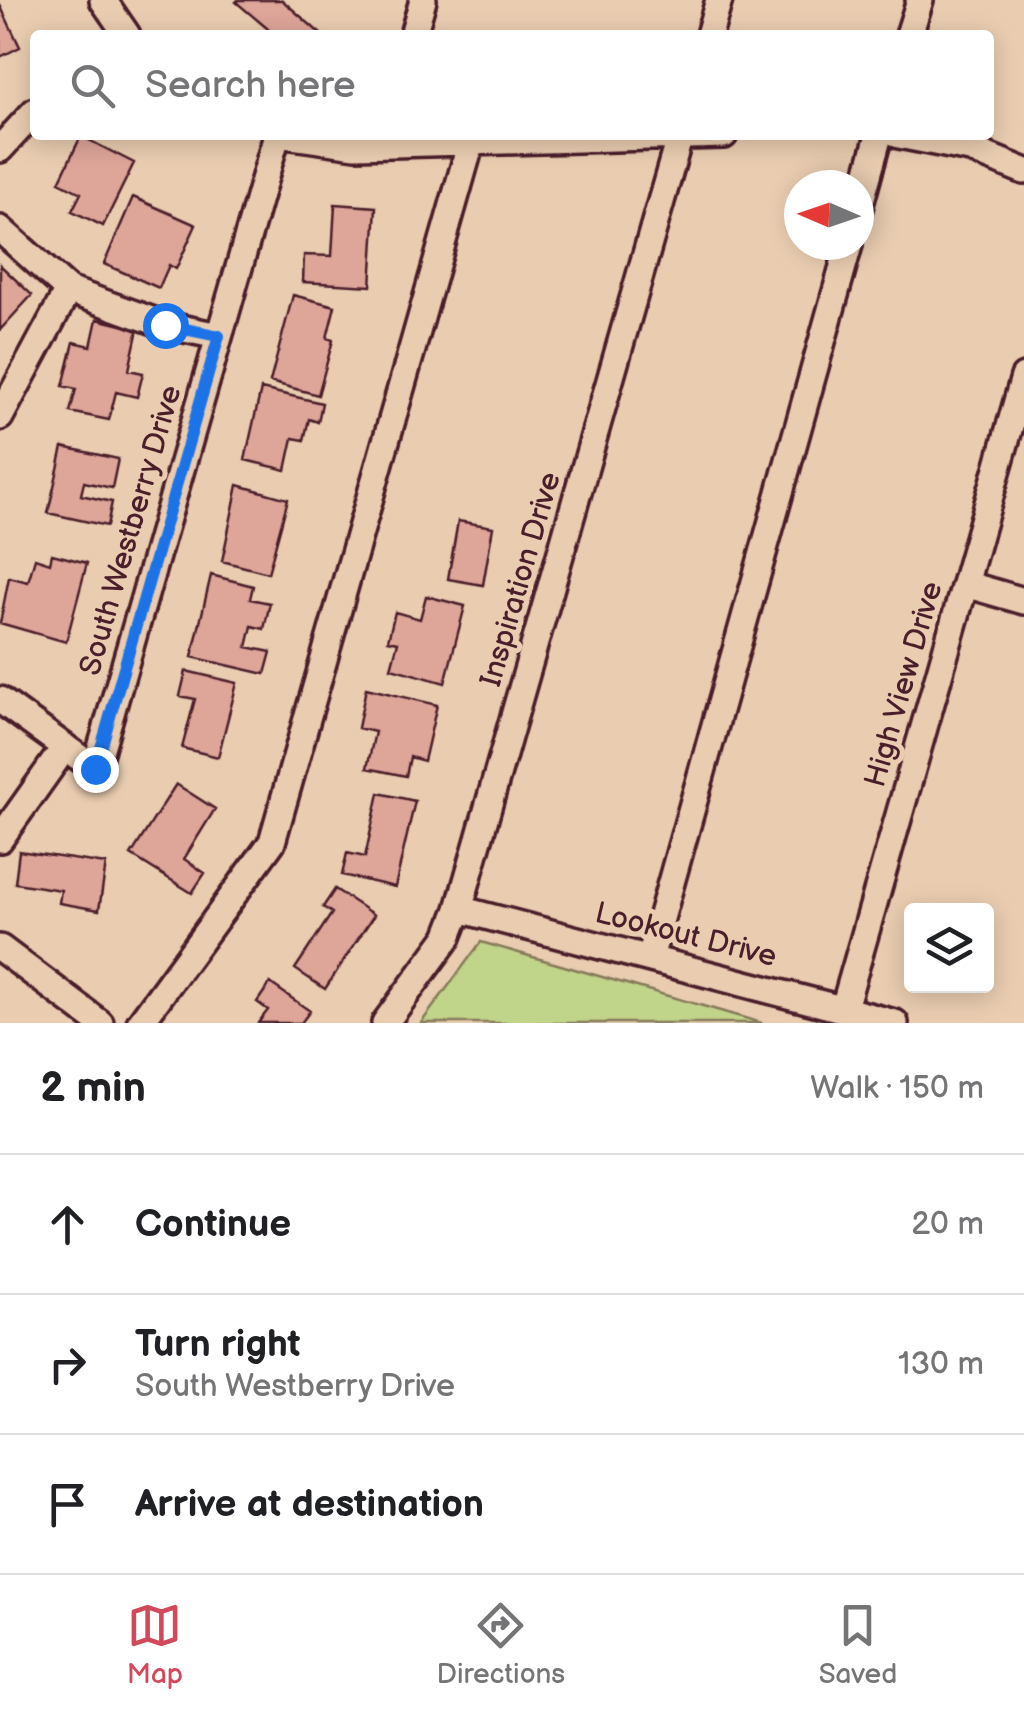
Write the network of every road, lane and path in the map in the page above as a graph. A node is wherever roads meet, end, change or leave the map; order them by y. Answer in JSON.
{"nodes":[{"id":1,"x":104,"y":0,"type":"edge"},
{"id":2,"x":423,"y":0,"type":"edge"},
{"id":3,"x":719,"y":0,"type":"edge"},
{"id":4,"x":920,"y":0,"type":"edge"},
{"id":5,"x":117,"y":30,"type":"edge"},
{"id":6,"x":414,"y":30,"type":"edge"},
{"id":7,"x":710,"y":30,"type":"edge"},
{"id":8,"x":911,"y":30,"type":"edge"},
{"id":9,"x":30,"y":116,"type":"edge"},
{"id":10,"x":276,"y":140,"type":"edge"},
{"id":11,"x":317,"y":140,"type":"edge"},
{"id":12,"x":384,"y":140,"type":"edge"},
{"id":13,"x":541,"y":140,"type":"edge"},
{"id":14,"x":679,"y":140,"type":"edge"},
{"id":15,"x":878,"y":140,"type":"edge"},
{"id":16,"x":924,"y":140,"type":"edge"},
{"id":17,"x":471,"y":142,"type":"junction"},
{"id":18,"x":0,"y":148,"type":"edge"},
{"id":19,"x":869,"y":170,"type":"edge"},
{"id":20,"x":1024,"y":171,"type":"edge"},
{"id":21,"x":0,"y":229,"type":"edge"},
{"id":22,"x":845,"y":260,"type":"edge"},
{"id":23,"x":68,"y":290,"type":"junction"},
{"id":24,"x":219,"y":336,"type":"junction"},
{"id":25,"x":1024,"y":377,"type":"edge"},
{"id":26,"x":0,"y":417,"type":"edge"},
{"id":27,"x":965,"y":584,"type":"junction"},
{"id":28,"x":1024,"y":601,"type":"edge"},
{"id":29,"x":0,"y":700,"type":"edge"},
{"id":30,"x":64,"y":747,"type":"junction"},
{"id":31,"x":0,"y":838,"type":"edge"},
{"id":32,"x":459,"y":909,"type":"junction"},
{"id":33,"x":0,"y":948,"type":"edge"},
{"id":34,"x":650,"y":958,"type":"junction"},
{"id":35,"x":844,"y":1008,"type":"junction"},
{"id":36,"x":100,"y":1023,"type":"edge"},
{"id":37,"x":140,"y":1023,"type":"edge"},
{"id":38,"x":385,"y":1023,"type":"edge"},
{"id":39,"x":895,"y":1023,"type":"edge"}],
"edges":[{"from":1,"to":5,"type":"street"},
{"from":2,"to":6,"type":"street"},
{"from":3,"to":7,"type":"street"},
{"from":4,"to":8,"type":"street"},
{"from":9,"to":18,"type":"street"},
{"from":10,"to":24,"type":"street","name":"South Westberry Drive"},
{"from":11,"to":12,"type":"street"},
{"from":12,"to":17,"type":"street"},
{"from":13,"to":17,"type":"street"},
{"from":14,"to":32,"type":"street","name":"Inspiration Drive"},
{"from":15,"to":19,"type":"street"},
{"from":16,"to":20,"type":"street"},
{"from":17,"to":37,"type":"street"},
{"from":21,"to":23,"type":"street"},
{"from":22,"to":34,"type":"street"},
{"from":23,"to":24,"type":"street"},
{"from":23,"to":26,"type":"street"},
{"from":24,"to":30,"type":"street","name":"South Westberry Drive"},
{"from":25,"to":27,"type":"street","name":"High View Drive"},
{"from":27,"to":28,"type":"street"},
{"from":27,"to":35,"type":"street","name":"High View Drive"},
{"from":29,"to":30,"type":"street"},
{"from":30,"to":31,"type":"street"},
{"from":32,"to":34,"type":"street","name":"Lookout Drive"},
{"from":32,"to":38,"type":"street","name":"Inspiration Drive"},
{"from":33,"to":36,"type":"street"},
{"from":34,"to":35,"type":"street","name":"Lookout Drive"},
{"from":35,"to":39,"type":"street","name":"Lookout Drive"}]}
